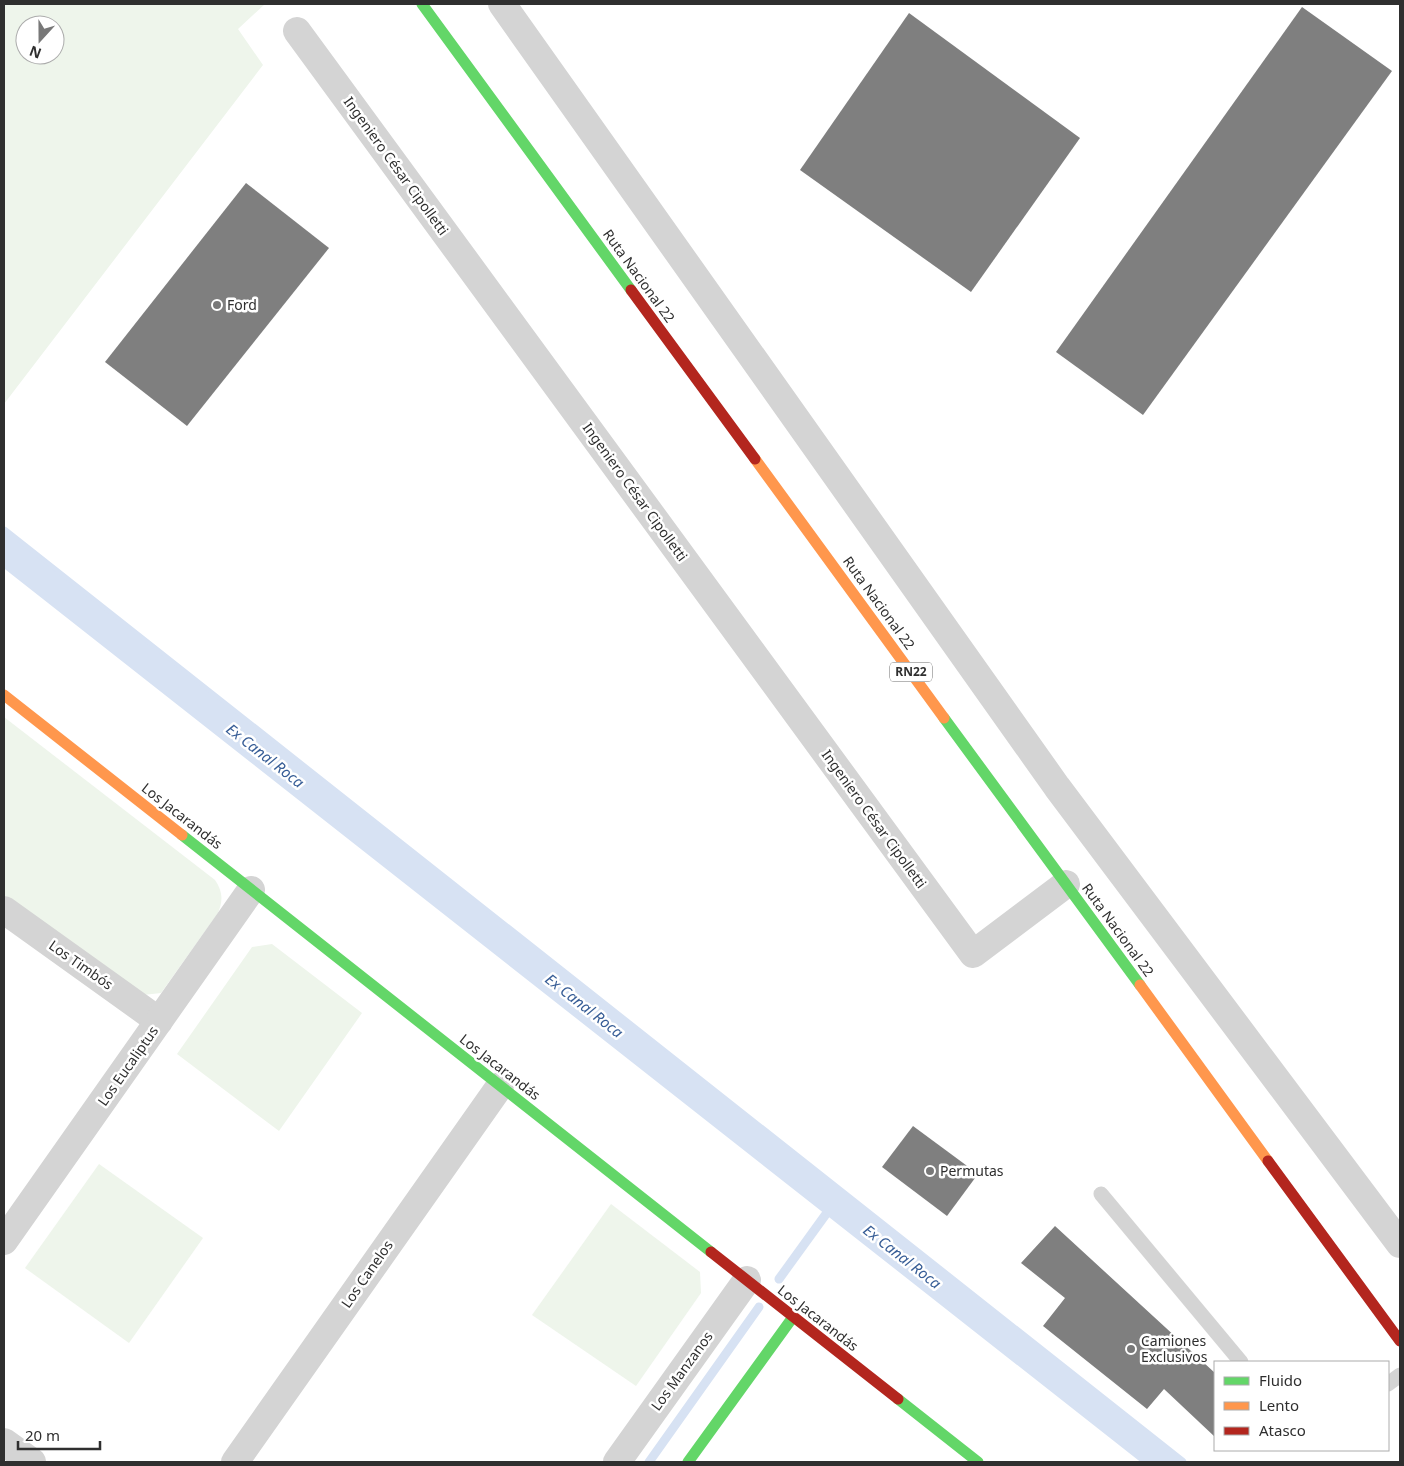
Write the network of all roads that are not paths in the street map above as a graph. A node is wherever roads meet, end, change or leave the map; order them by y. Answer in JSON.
{"nodes":[{"id":1,"x":422,"y":4,"type":"edge"},
{"id":2,"x":502,"y":4,"type":"edge"},
{"id":3,"x":296,"y":30,"type":"dead end"},
{"id":4,"x":4,"y":696,"type":"edge"},
{"id":5,"x":1066,"y":884,"type":"junction"},
{"id":6,"x":251,"y":890,"type":"junction"},
{"id":7,"x":4,"y":910,"type":"edge"},
{"id":8,"x":159,"y":1021,"type":"junction"},
{"id":9,"x":500,"y":1086,"type":"junction"},
{"id":10,"x":1101,"y":1194,"type":"dead end"},
{"id":11,"x":4,"y":1241,"type":"edge"},
{"id":12,"x":1400,"y":1244,"type":"edge"},
{"id":13,"x":746,"y":1280,"type":"junction"},
{"id":14,"x":793,"y":1317,"type":"junction"},
{"id":15,"x":1400,"y":1340,"type":"edge"},
{"id":16,"x":1240,"y":1361,"type":"edge"},
{"id":17,"x":1400,"y":1375,"type":"edge"},
{"id":18,"x":1389,"y":1383,"type":"edge"},
{"id":19,"x":4,"y":1442,"type":"edge"},
{"id":20,"x":32,"y":1462,"type":"edge"},
{"id":21,"x":235,"y":1462,"type":"edge"},
{"id":22,"x":616,"y":1462,"type":"edge"},
{"id":23,"x":688,"y":1462,"type":"edge"},
{"id":24,"x":978,"y":1462,"type":"edge"}],
"edges":[{"from":1,"to":5,"type":"main road","name":"Ruta Nacional 22","number":"RN22"},
{"from":2,"to":12,"type":"street"},
{"from":3,"to":5,"type":"street","name":"Ingeniero César Cipolletti"},
{"from":4,"to":6,"type":"main road","name":"Los Jacarandás"},
{"from":5,"to":15,"type":"main road","name":"Ruta Nacional 22","number":"RN22"},
{"from":6,"to":8,"type":"street","name":"Los Eucaliptus"},
{"from":6,"to":9,"type":"main road","name":"Los Jacarandás"},
{"from":7,"to":8,"type":"street","name":"Los Timbós"},
{"from":8,"to":11,"type":"street","name":"Los Eucaliptus"},
{"from":9,"to":13,"type":"main road","name":"Los Jacarandás"},
{"from":9,"to":21,"type":"street","name":"Los Canelos"},
{"from":10,"to":16,"type":"lane"},
{"from":13,"to":14,"type":"main road","name":"Los Jacarandás"},
{"from":13,"to":22,"type":"street","name":"Los Manzanos"},
{"from":14,"to":23,"type":"main road"},
{"from":14,"to":24,"type":"main road","name":"Los Jacarandás"},
{"from":17,"to":18,"type":"lane"},
{"from":19,"to":20,"type":"street"}]}
